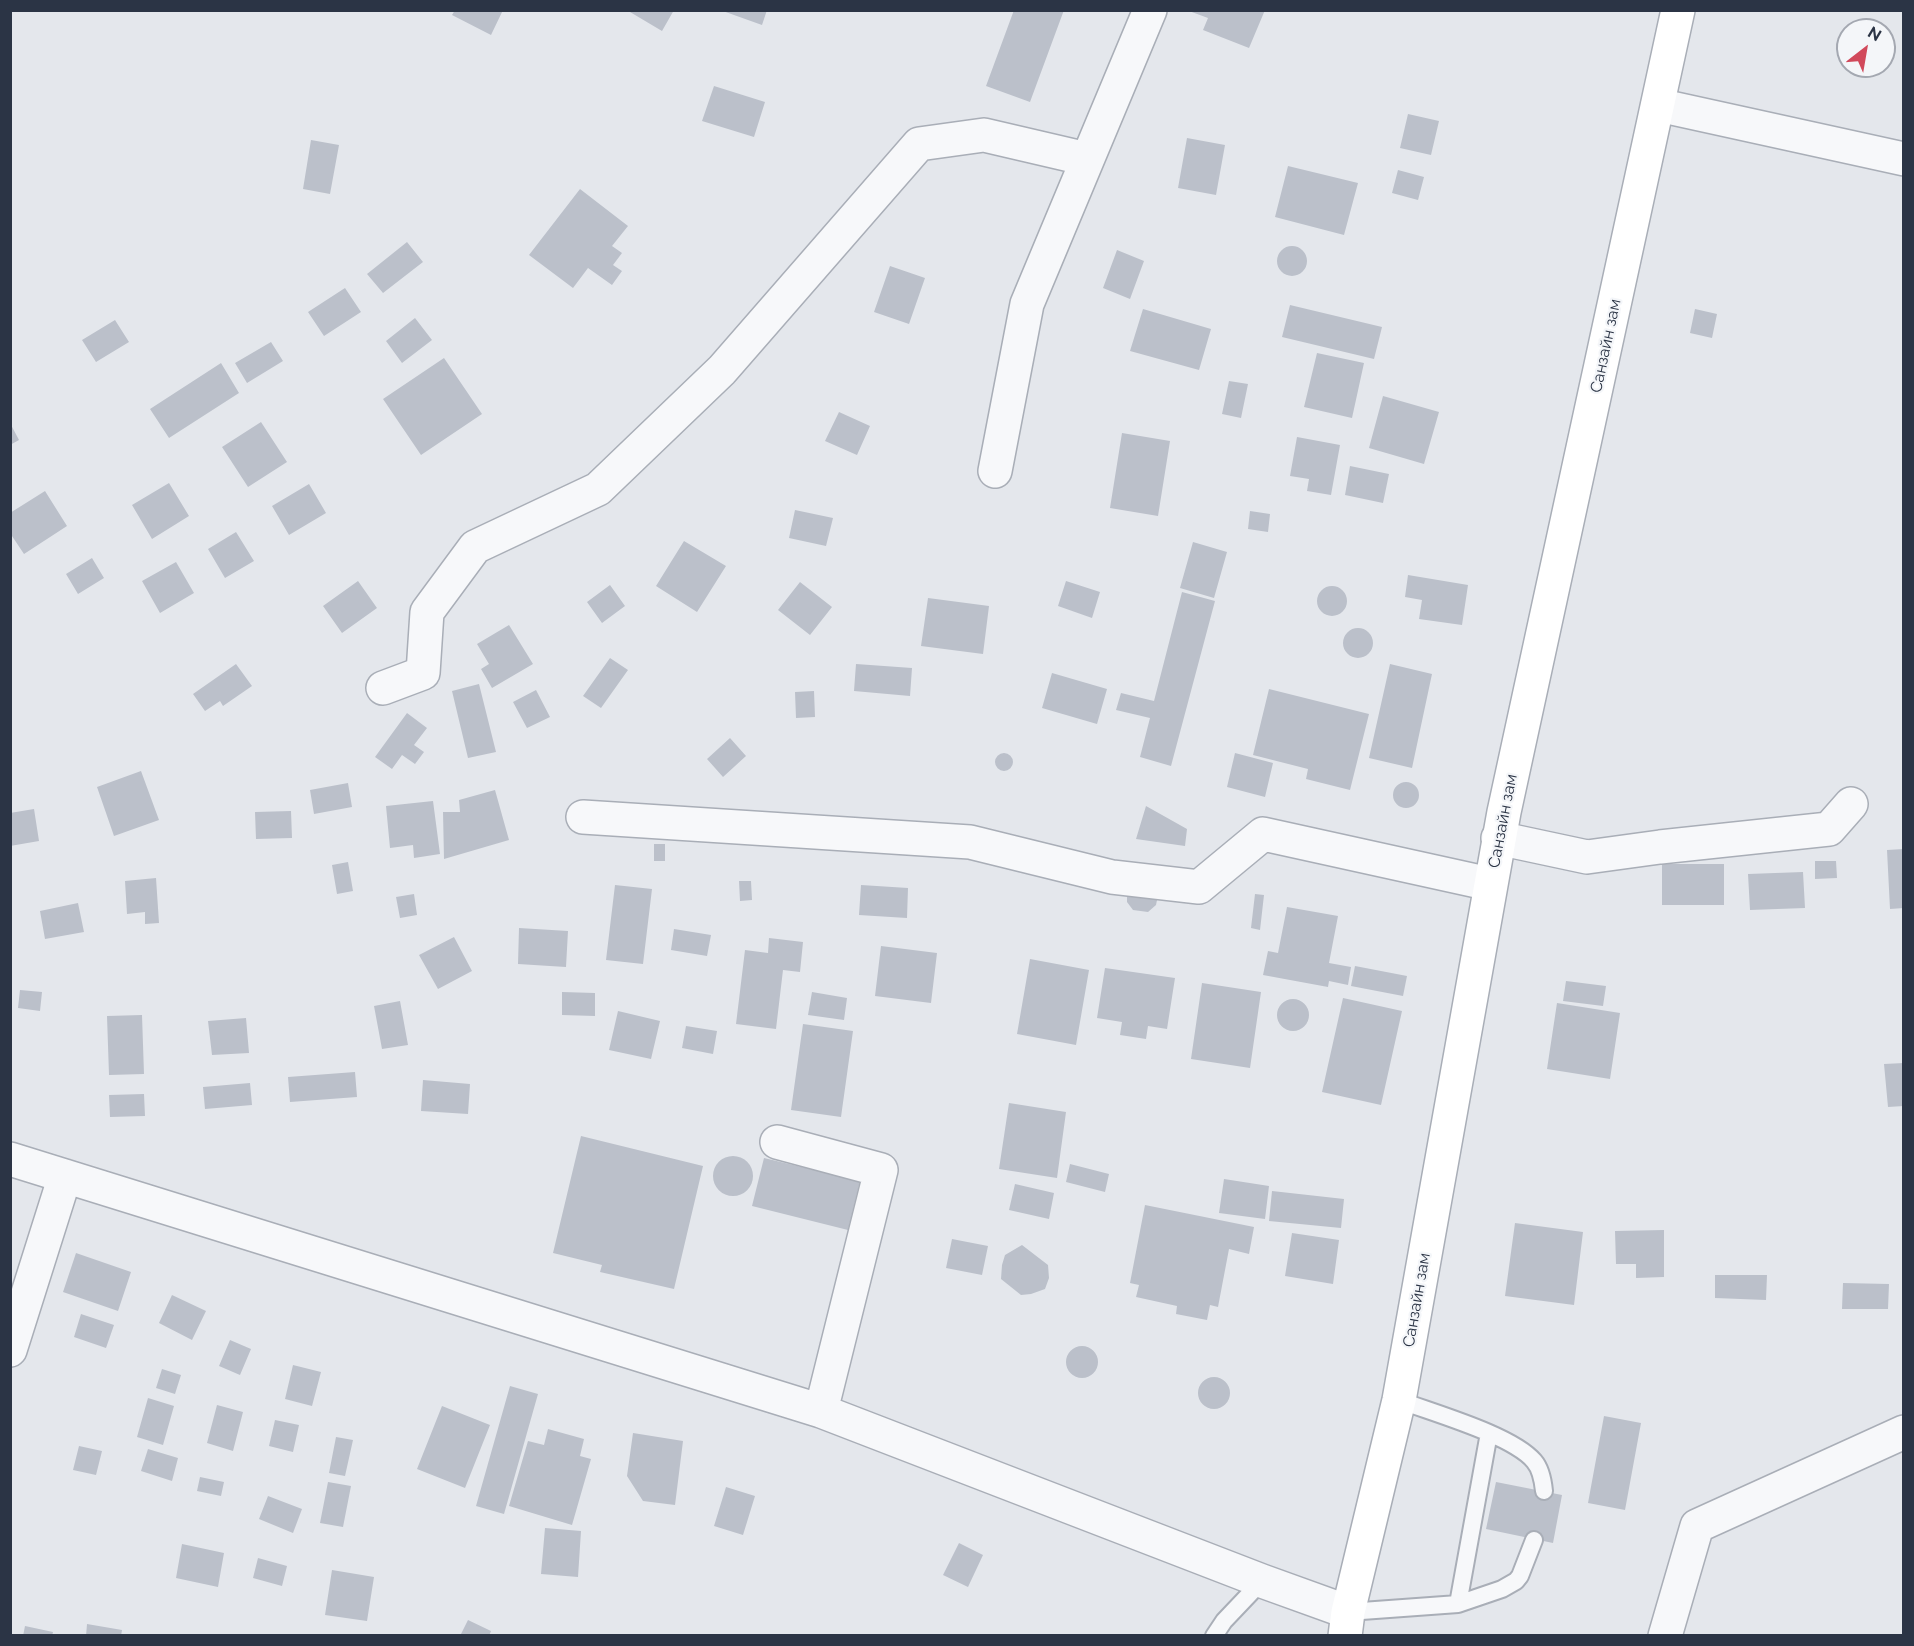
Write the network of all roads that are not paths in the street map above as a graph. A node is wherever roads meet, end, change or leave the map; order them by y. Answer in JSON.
{"nodes":[{"id":1,"x":1150,"y":10,"type":"edge"},
{"id":2,"x":1678,"y":10,"type":"edge"},
{"id":3,"x":1658,"y":105,"type":"junction"},
{"id":4,"x":1087,"y":159,"type":"junction"},
{"id":5,"x":1904,"y":159,"type":"edge"},
{"id":6,"x":995,"y":471,"type":"dead end"},
{"id":7,"x":383,"y":688,"type":"dead end"},
{"id":8,"x":1851,"y":804,"type":"dead end"},
{"id":9,"x":583,"y":817,"type":"dead end"},
{"id":10,"x":1498,"y":838,"type":"junction"},
{"id":11,"x":1490,"y":884,"type":"junction"},
{"id":12,"x":777,"y":1142,"type":"dead end"},
{"id":13,"x":10,"y":1159,"type":"edge"},
{"id":14,"x":65,"y":1176,"type":"junction"},
{"id":15,"x":10,"y":1350,"type":"edge"},
{"id":16,"x":1399,"y":1400,"type":"junction"},
{"id":17,"x":821,"y":1411,"type":"junction"},
{"id":18,"x":1904,"y":1432,"type":"edge"},
{"id":19,"x":1489,"y":1433,"type":"junction"},
{"id":20,"x":1544,"y":1491,"type":"dead end"},
{"id":21,"x":1534,"y":1539,"type":"dead end"},
{"id":22,"x":1262,"y":1581,"type":"junction"},
{"id":23,"x":1458,"y":1604,"type":"junction"},
{"id":24,"x":1347,"y":1624,"type":"edge"},
{"id":25,"x":1214,"y":1635,"type":"edge"},
{"id":26,"x":1665,"y":1635,"type":"edge"}],
"edges":[{"from":1,"to":4,"type":"street"},
{"from":2,"to":3,"type":"main road","name":"Санзайн зам"},
{"from":3,"to":5,"type":"street"},
{"from":3,"to":10,"type":"main road","name":"Санзайн зам"},
{"from":4,"to":6,"type":"street"},
{"from":4,"to":7,"type":"street"},
{"from":8,"to":10,"type":"street"},
{"from":9,"to":11,"type":"street"},
{"from":10,"to":11,"type":"main road","name":"Санзайн зам"},
{"from":11,"to":16,"type":"main road","name":"Санзайн зам"},
{"from":12,"to":17,"type":"street"},
{"from":13,"to":14,"type":"street"},
{"from":14,"to":15,"type":"street"},
{"from":14,"to":17,"type":"street"},
{"from":16,"to":19,"type":"lane"},
{"from":16,"to":24,"type":"main road","name":"Санзайн зам"},
{"from":17,"to":22,"type":"street"},
{"from":18,"to":26,"type":"street"},
{"from":19,"to":20,"type":"lane"},
{"from":19,"to":23,"type":"lane"},
{"from":21,"to":23,"type":"lane"},
{"from":22,"to":24,"type":"street"},
{"from":22,"to":25,"type":"lane"},
{"from":23,"to":24,"type":"lane"}]}
